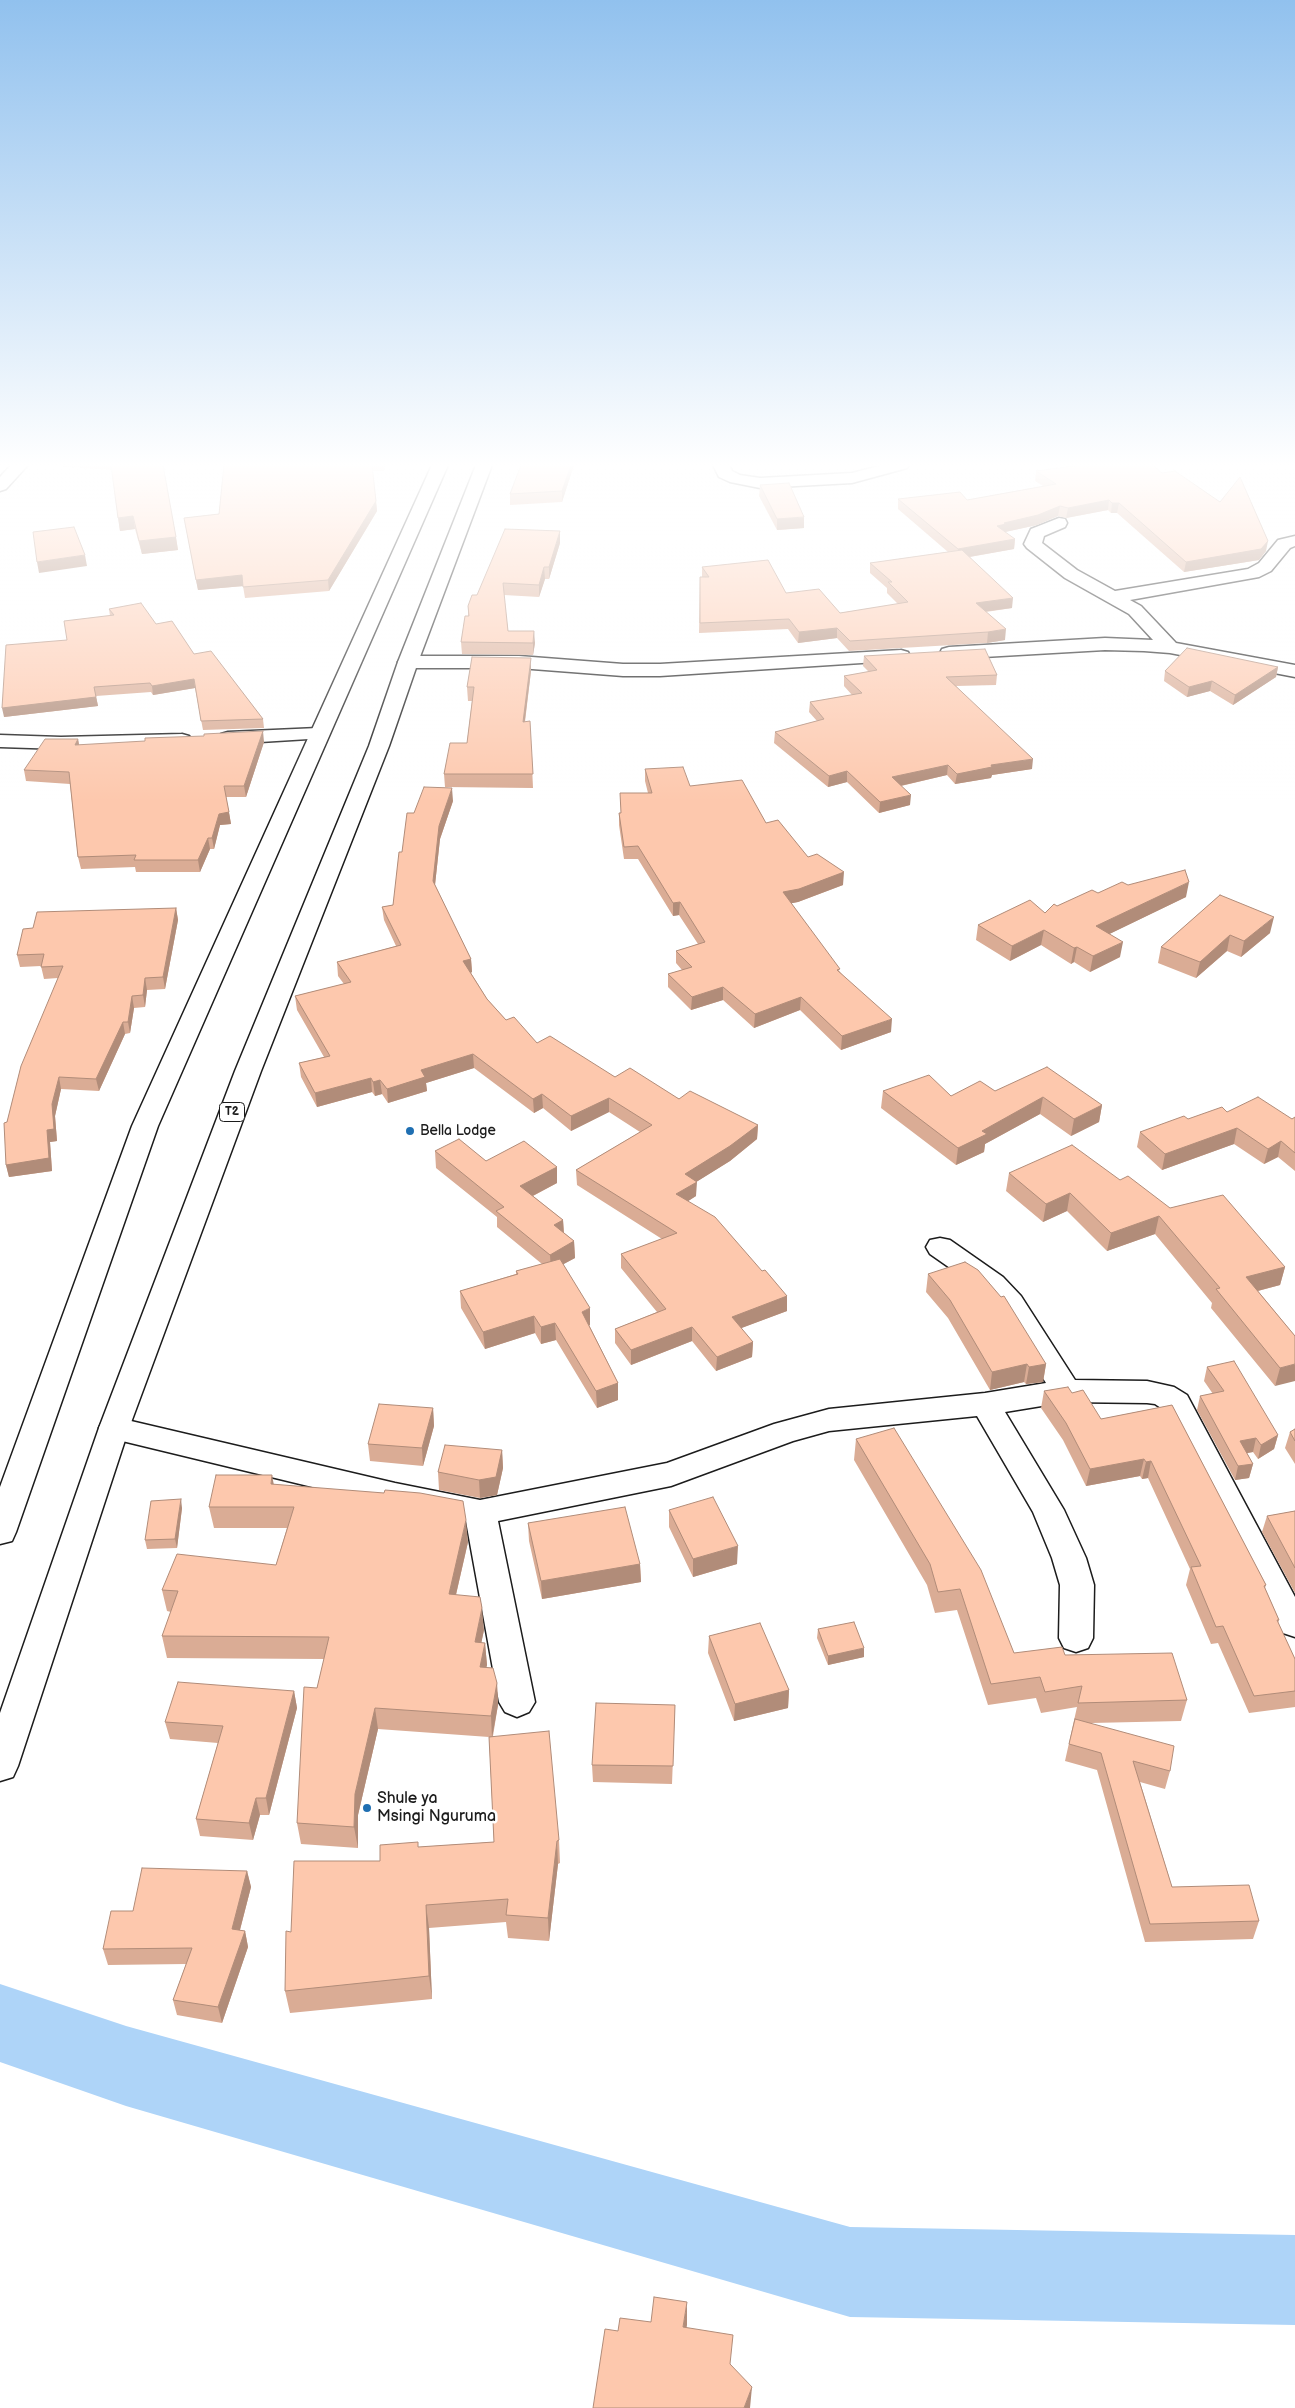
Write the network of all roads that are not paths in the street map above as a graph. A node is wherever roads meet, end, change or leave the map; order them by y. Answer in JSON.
{"nodes":[{"id":1,"x":389,"y":577,"type":"edge"},
{"id":2,"x":441,"y":577,"type":"edge"},
{"id":3,"x":1077,"y":577,"type":"edge"},
{"id":4,"x":1229,"y":577,"type":"edge"},
{"id":5,"x":1114,"y":598,"type":"junction"},
{"id":6,"x":1170,"y":647,"type":"junction"},
{"id":7,"x":408,"y":662,"type":"junction"},
{"id":8,"x":1295,"y":672,"type":"edge"},
{"id":9,"x":318,"y":734,"type":"junction"},
{"id":10,"x":0,"y":741,"type":"edge"},
{"id":11,"x":940,"y":1247,"type":"dead end"},
{"id":12,"x":1066,"y":1391,"type":"junction"},
{"id":13,"x":985,"y":1404,"type":"junction"},
{"id":14,"x":114,"y":1428,"type":"junction"},
{"id":15,"x":480,"y":1512,"type":"junction"},
{"id":16,"x":0,"y":1532,"type":"edge"},
{"id":17,"x":1295,"y":1623,"type":"edge"},
{"id":18,"x":1076,"y":1638,"type":"dead end"},
{"id":19,"x":518,"y":1702,"type":"dead end"},
{"id":20,"x":0,"y":1766,"type":"edge"}],
"edges":[{"from":1,"to":9,"type":"main road"},
{"from":2,"to":7,"type":"main road","number":"T2"},
{"from":3,"to":5,"type":"main road"},
{"from":4,"to":5,"type":"main road"},
{"from":5,"to":6,"type":"main road"},
{"from":6,"to":7,"type":"main road"},
{"from":6,"to":8,"type":"main road"},
{"from":7,"to":14,"type":"main road","number":"T2"},
{"from":9,"to":10,"type":"main road"},
{"from":9,"to":16,"type":"main road"},
{"from":11,"to":12,"type":"main road"},
{"from":12,"to":13,"type":"main road"},
{"from":12,"to":17,"type":"main road"},
{"from":13,"to":15,"type":"main road"},
{"from":13,"to":18,"type":"main road"},
{"from":14,"to":15,"type":"main road"},
{"from":14,"to":20,"type":"main road","number":"T2"},
{"from":15,"to":19,"type":"main road"}]}
